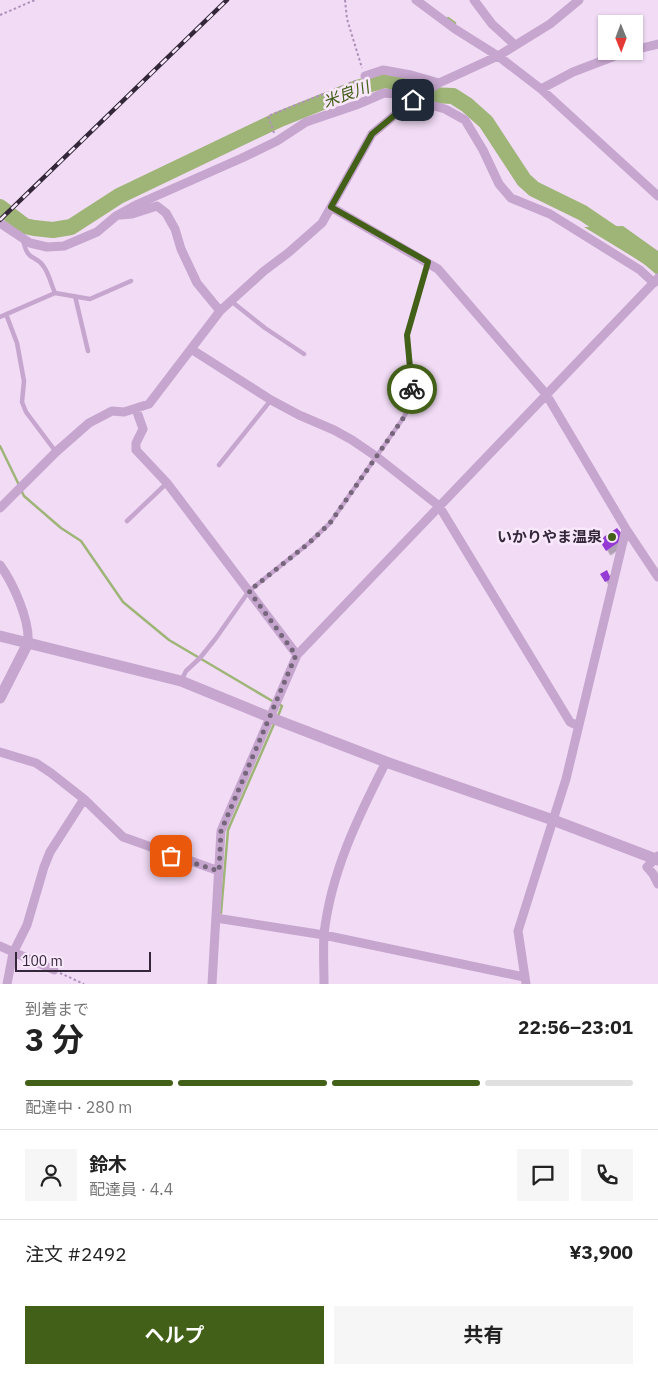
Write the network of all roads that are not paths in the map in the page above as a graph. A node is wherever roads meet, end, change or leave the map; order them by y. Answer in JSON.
{"nodes":[{"id":1,"x":416,"y":0,"type":"edge"},
{"id":2,"x":474,"y":0,"type":"edge"},
{"id":3,"x":579,"y":0,"type":"edge"},
{"id":4,"x":658,"y":44,"type":"edge"},
{"id":5,"x":515,"y":45,"type":"junction"},
{"id":6,"x":643,"y":48,"type":"edge"},
{"id":7,"x":498,"y":56,"type":"junction"},
{"id":8,"x":603,"y":60,"type":"edge"},
{"id":9,"x":365,"y":76,"type":"road end"},
{"id":10,"x":439,"y":83,"type":"junction"},
{"id":11,"x":540,"y":89,"type":"junction"},
{"id":12,"x":413,"y":100,"type":"junction"},
{"id":13,"x":658,"y":196,"type":"edge"},
{"id":14,"x":331,"y":207,"type":"junction"},
{"id":15,"x":116,"y":216,"type":"junction"},
{"id":16,"x":0,"y":224,"type":"edge"},
{"id":17,"x":23,"y":239,"type":"junction"},
{"id":18,"x":428,"y":262,"type":"junction"},
{"id":19,"x":656,"y":281,"type":"edge"},
{"id":20,"x":131,"y":282,"type":"dead end"},
{"id":21,"x":55,"y":293,"type":"junction"},
{"id":22,"x":75,"y":296,"type":"junction"},
{"id":23,"x":231,"y":302,"type":"junction"},
{"id":24,"x":220,"y":311,"type":"junction"},
{"id":25,"x":6,"y":314,"type":"junction"},
{"id":26,"x":0,"y":317,"type":"edge"},
{"id":27,"x":191,"y":349,"type":"junction"},
{"id":28,"x":88,"y":351,"type":"dead end"},
{"id":29,"x":304,"y":354,"type":"dead end"},
{"id":30,"x":546,"y":394,"type":"junction"},
{"id":31,"x":271,"y":400,"type":"junction"},
{"id":32,"x":136,"y":409,"type":"junction"},
{"id":33,"x":56,"y":452,"type":"junction"},
{"id":34,"x":377,"y":457,"type":"junction"},
{"id":35,"x":219,"y":465,"type":"dead end"},
{"id":36,"x":167,"y":483,"type":"junction"},
{"id":37,"x":439,"y":506,"type":"junction"},
{"id":38,"x":0,"y":508,"type":"edge"},
{"id":39,"x":127,"y":521,"type":"dead end"},
{"id":40,"x":626,"y":529,"type":"junction"},
{"id":41,"x":0,"y":565,"type":"edge"},
{"id":42,"x":658,"y":577,"type":"edge"},
{"id":43,"x":249,"y":591,"type":"junction"},
{"id":44,"x":0,"y":636,"type":"edge"},
{"id":45,"x":28,"y":643,"type":"junction"},
{"id":46,"x":296,"y":655,"type":"junction"},
{"id":47,"x":181,"y":681,"type":"junction"},
{"id":48,"x":0,"y":698,"type":"edge"},
{"id":49,"x":269,"y":717,"type":"junction"},
{"id":50,"x":578,"y":726,"type":"junction"},
{"id":51,"x":0,"y":752,"type":"edge"},
{"id":52,"x":386,"y":762,"type":"junction"},
{"id":53,"x":84,"y":799,"type":"junction"},
{"id":54,"x":553,"y":820,"type":"junction"},
{"id":55,"x":657,"y":858,"type":"edge"},
{"id":56,"x":219,"y":871,"type":"junction"},
{"id":57,"x":658,"y":884,"type":"edge"},
{"id":58,"x":216,"y":918,"type":"junction"},
{"id":59,"x":324,"y":935,"type":"junction"},
{"id":60,"x":0,"y":946,"type":"edge"},
{"id":61,"x":13,"y":953,"type":"junction"},
{"id":62,"x":54,"y":970,"type":"road end"},
{"id":63,"x":525,"y":980,"type":"edge"},
{"id":64,"x":7,"y":984,"type":"edge"},
{"id":65,"x":212,"y":984,"type":"edge"},
{"id":66,"x":324,"y":984,"type":"edge"}],
"edges":[{"from":1,"to":7,"type":"street"},
{"from":2,"to":5,"type":"street"},
{"from":3,"to":5,"type":"street"},
{"from":4,"to":6,"type":"street"},
{"from":5,"to":7,"type":"street"},
{"from":7,"to":10,"type":"street"},
{"from":7,"to":11,"type":"street"},
{"from":8,"to":11,"type":"street"},
{"from":9,"to":10,"type":"street"},
{"from":10,"to":12,"type":"street"},
{"from":11,"to":13,"type":"street"},
{"from":12,"to":14,"type":"street"},
{"from":12,"to":15,"type":"street"},
{"from":12,"to":19,"type":"street"},
{"from":14,"to":18,"type":"street"},
{"from":14,"to":23,"type":"street"},
{"from":15,"to":17,"type":"street"},
{"from":15,"to":24,"type":"street"},
{"from":16,"to":17,"type":"street"},
{"from":17,"to":21,"type":"lane"},
{"from":18,"to":30,"type":"street"},
{"from":18,"to":34,"type":"lane"},
{"from":19,"to":30,"type":"street"},
{"from":20,"to":22,"type":"lane"},
{"from":21,"to":22,"type":"lane"},
{"from":21,"to":25,"type":"lane"},
{"from":22,"to":28,"type":"lane"},
{"from":23,"to":24,"type":"street"},
{"from":23,"to":29,"type":"lane"},
{"from":24,"to":27,"type":"street"},
{"from":25,"to":26,"type":"lane"},
{"from":25,"to":33,"type":"lane"},
{"from":27,"to":31,"type":"street"},
{"from":27,"to":32,"type":"street"},
{"from":30,"to":37,"type":"street"},
{"from":30,"to":40,"type":"street"},
{"from":31,"to":34,"type":"street"},
{"from":31,"to":35,"type":"lane"},
{"from":32,"to":33,"type":"street"},
{"from":32,"to":36,"type":"street"},
{"from":33,"to":38,"type":"street"},
{"from":34,"to":37,"type":"street"},
{"from":34,"to":43,"type":"lane"},
{"from":36,"to":39,"type":"lane"},
{"from":36,"to":43,"type":"street"},
{"from":37,"to":46,"type":"street"},
{"from":37,"to":50,"type":"street"},
{"from":40,"to":42,"type":"street"},
{"from":40,"to":50,"type":"street"},
{"from":41,"to":45,"type":"street"},
{"from":43,"to":46,"type":"street"},
{"from":43,"to":47,"type":"lane"},
{"from":44,"to":45,"type":"street"},
{"from":45,"to":47,"type":"street"},
{"from":45,"to":48,"type":"street"},
{"from":46,"to":49,"type":"street"},
{"from":47,"to":49,"type":"street"},
{"from":49,"to":52,"type":"street"},
{"from":49,"to":56,"type":"street"},
{"from":50,"to":54,"type":"street"},
{"from":51,"to":53,"type":"street"},
{"from":52,"to":54,"type":"street"},
{"from":52,"to":59,"type":"street"},
{"from":53,"to":56,"type":"street"},
{"from":53,"to":61,"type":"street"},
{"from":54,"to":55,"type":"street"},
{"from":54,"to":63,"type":"street"},
{"from":55,"to":57,"type":"street"},
{"from":56,"to":58,"type":"street"},
{"from":58,"to":59,"type":"street"},
{"from":58,"to":65,"type":"street"},
{"from":59,"to":63,"type":"street"},
{"from":59,"to":66,"type":"street"},
{"from":60,"to":61,"type":"street"},
{"from":61,"to":62,"type":"street"},
{"from":61,"to":64,"type":"street"}]}
